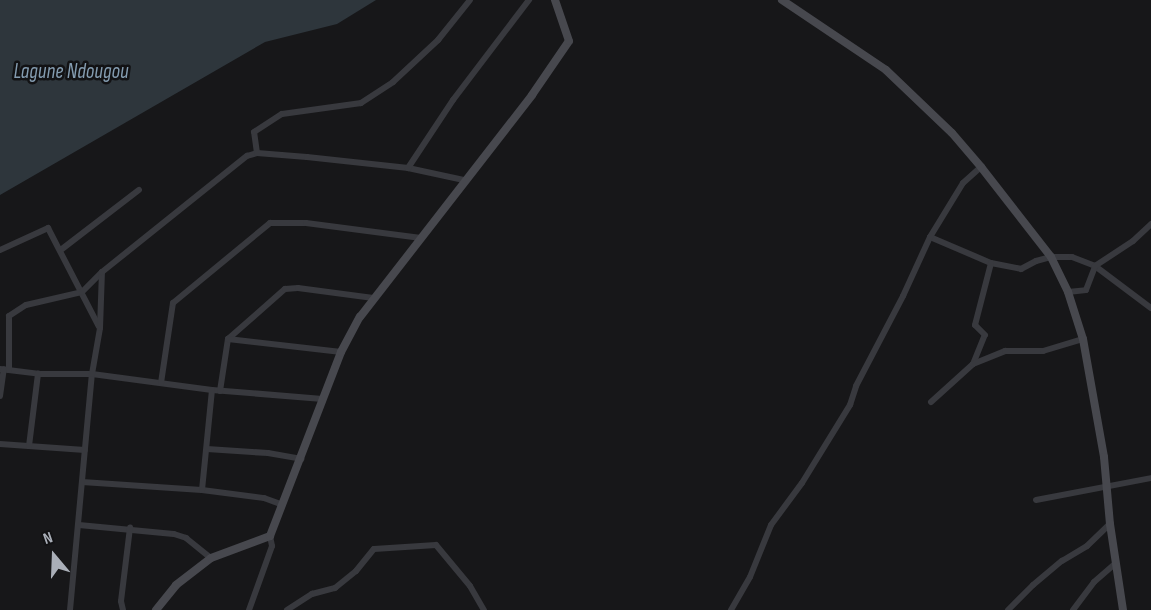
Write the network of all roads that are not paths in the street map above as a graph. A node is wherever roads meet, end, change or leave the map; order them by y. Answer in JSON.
{"nodes":[{"id":1,"x":470,"y":0,"type":"edge"},
{"id":2,"x":530,"y":0,"type":"edge"},
{"id":3,"x":555,"y":0,"type":"edge"},
{"id":4,"x":782,"y":0,"type":"edge"},
{"id":5,"x":257,"y":153,"type":"junction"},
{"id":6,"x":981,"y":166,"type":"junction"},
{"id":7,"x":408,"y":168,"type":"junction"},
{"id":8,"x":464,"y":180,"type":"junction"},
{"id":9,"x":139,"y":190,"type":"dead end"},
{"id":10,"x":1151,"y":224,"type":"edge"},
{"id":11,"x":422,"y":237,"type":"junction"},
{"id":12,"x":930,"y":237,"type":"junction"},
{"id":13,"x":62,"y":249,"type":"junction"},
{"id":14,"x":0,"y":250,"type":"edge"},
{"id":15,"x":1051,"y":257,"type":"junction"},
{"id":16,"x":991,"y":263,"type":"junction"},
{"id":17,"x":1095,"y":267,"type":"junction"},
{"id":18,"x":102,"y":272,"type":"junction"},
{"id":19,"x":82,"y":292,"type":"junction"},
{"id":20,"x":1068,"y":292,"type":"junction"},
{"id":21,"x":373,"y":297,"type":"junction"},
{"id":22,"x":1151,"y":308,"type":"edge"},
{"id":23,"x":100,"y":328,"type":"junction"},
{"id":24,"x":228,"y":339,"type":"junction"},
{"id":25,"x":1083,"y":339,"type":"junction"},
{"id":26,"x":341,"y":352,"type":"junction"},
{"id":27,"x":973,"y":364,"type":"junction"},
{"id":28,"x":4,"y":369,"type":"edge"},
{"id":29,"x":38,"y":374,"type":"junction"},
{"id":30,"x":92,"y":374,"type":"junction"},
{"id":31,"x":161,"y":383,"type":"junction"},
{"id":32,"x":212,"y":390,"type":"junction"},
{"id":33,"x":220,"y":391,"type":"junction"},
{"id":34,"x":0,"y":396,"type":"edge"},
{"id":35,"x":323,"y":399,"type":"junction"},
{"id":36,"x":932,"y":402,"type":"dead end"},
{"id":37,"x":0,"y":444,"type":"edge"},
{"id":38,"x":29,"y":446,"type":"junction"},
{"id":39,"x":207,"y":449,"type":"junction"},
{"id":40,"x":85,"y":450,"type":"junction"},
{"id":41,"x":301,"y":459,"type":"junction"},
{"id":42,"x":1151,"y":477,"type":"edge"},
{"id":43,"x":82,"y":482,"type":"junction"},
{"id":44,"x":1107,"y":488,"type":"junction"},
{"id":45,"x":202,"y":489,"type":"junction"},
{"id":46,"x":1036,"y":500,"type":"dead end"},
{"id":47,"x":283,"y":505,"type":"junction"},
{"id":48,"x":1110,"y":524,"type":"junction"},
{"id":49,"x":79,"y":525,"type":"junction"},
{"id":50,"x":130,"y":528,"type":"junction"},
{"id":51,"x":270,"y":536,"type":"junction"},
{"id":52,"x":211,"y":558,"type":"junction"},
{"id":53,"x":1116,"y":563,"type":"junction"},
{"id":54,"x":70,"y":610,"type":"edge"},
{"id":55,"x":123,"y":610,"type":"edge"},
{"id":56,"x":156,"y":610,"type":"edge"},
{"id":57,"x":250,"y":610,"type":"edge"},
{"id":58,"x":287,"y":610,"type":"edge"},
{"id":59,"x":484,"y":610,"type":"edge"},
{"id":60,"x":731,"y":610,"type":"edge"},
{"id":61,"x":1008,"y":610,"type":"edge"},
{"id":62,"x":1072,"y":610,"type":"edge"},
{"id":63,"x":1123,"y":610,"type":"edge"}],
"edges":[{"from":1,"to":5,"type":"street"},
{"from":2,"to":7,"type":"street"},
{"from":3,"to":8,"type":"street"},
{"from":4,"to":6,"type":"street"},
{"from":5,"to":7,"type":"street"},
{"from":5,"to":18,"type":"street"},
{"from":6,"to":12,"type":"street"},
{"from":6,"to":15,"type":"street"},
{"from":7,"to":8,"type":"street"},
{"from":8,"to":11,"type":"street"},
{"from":9,"to":13,"type":"street"},
{"from":10,"to":17,"type":"street"},
{"from":11,"to":21,"type":"street"},
{"from":11,"to":31,"type":"street"},
{"from":12,"to":16,"type":"street"},
{"from":12,"to":60,"type":"street"},
{"from":13,"to":14,"type":"street"},
{"from":13,"to":19,"type":"street"},
{"from":15,"to":16,"type":"street"},
{"from":15,"to":17,"type":"street"},
{"from":15,"to":20,"type":"street"},
{"from":16,"to":27,"type":"street"},
{"from":17,"to":20,"type":"street"},
{"from":17,"to":22,"type":"street"},
{"from":18,"to":19,"type":"street"},
{"from":18,"to":23,"type":"street"},
{"from":19,"to":23,"type":"street"},
{"from":19,"to":28,"type":"street"},
{"from":20,"to":25,"type":"street"},
{"from":21,"to":24,"type":"street"},
{"from":21,"to":26,"type":"street"},
{"from":23,"to":30,"type":"street"},
{"from":24,"to":26,"type":"street"},
{"from":24,"to":33,"type":"street"},
{"from":25,"to":27,"type":"street"},
{"from":25,"to":44,"type":"street"},
{"from":26,"to":35,"type":"street"},
{"from":27,"to":36,"type":"street"},
{"from":28,"to":29,"type":"street"},
{"from":28,"to":34,"type":"street"},
{"from":29,"to":30,"type":"street"},
{"from":29,"to":38,"type":"street"},
{"from":30,"to":31,"type":"street"},
{"from":30,"to":40,"type":"street"},
{"from":31,"to":32,"type":"street"},
{"from":32,"to":33,"type":"street"},
{"from":32,"to":39,"type":"street"},
{"from":33,"to":35,"type":"street"},
{"from":35,"to":41,"type":"street"},
{"from":37,"to":38,"type":"street"},
{"from":38,"to":40,"type":"street"},
{"from":39,"to":41,"type":"street"},
{"from":39,"to":45,"type":"street"},
{"from":40,"to":43,"type":"street"},
{"from":41,"to":47,"type":"street"},
{"from":42,"to":44,"type":"street"},
{"from":43,"to":45,"type":"street"},
{"from":43,"to":49,"type":"street"},
{"from":44,"to":46,"type":"street"},
{"from":44,"to":48,"type":"street"},
{"from":45,"to":47,"type":"street"},
{"from":47,"to":51,"type":"street"},
{"from":48,"to":53,"type":"street"},
{"from":48,"to":61,"type":"street"},
{"from":49,"to":50,"type":"street"},
{"from":49,"to":54,"type":"street"},
{"from":50,"to":52,"type":"street"},
{"from":50,"to":55,"type":"street"},
{"from":51,"to":52,"type":"street"},
{"from":51,"to":57,"type":"street"},
{"from":52,"to":56,"type":"street"},
{"from":53,"to":62,"type":"street"},
{"from":53,"to":63,"type":"street"},
{"from":58,"to":59,"type":"street"}]}
